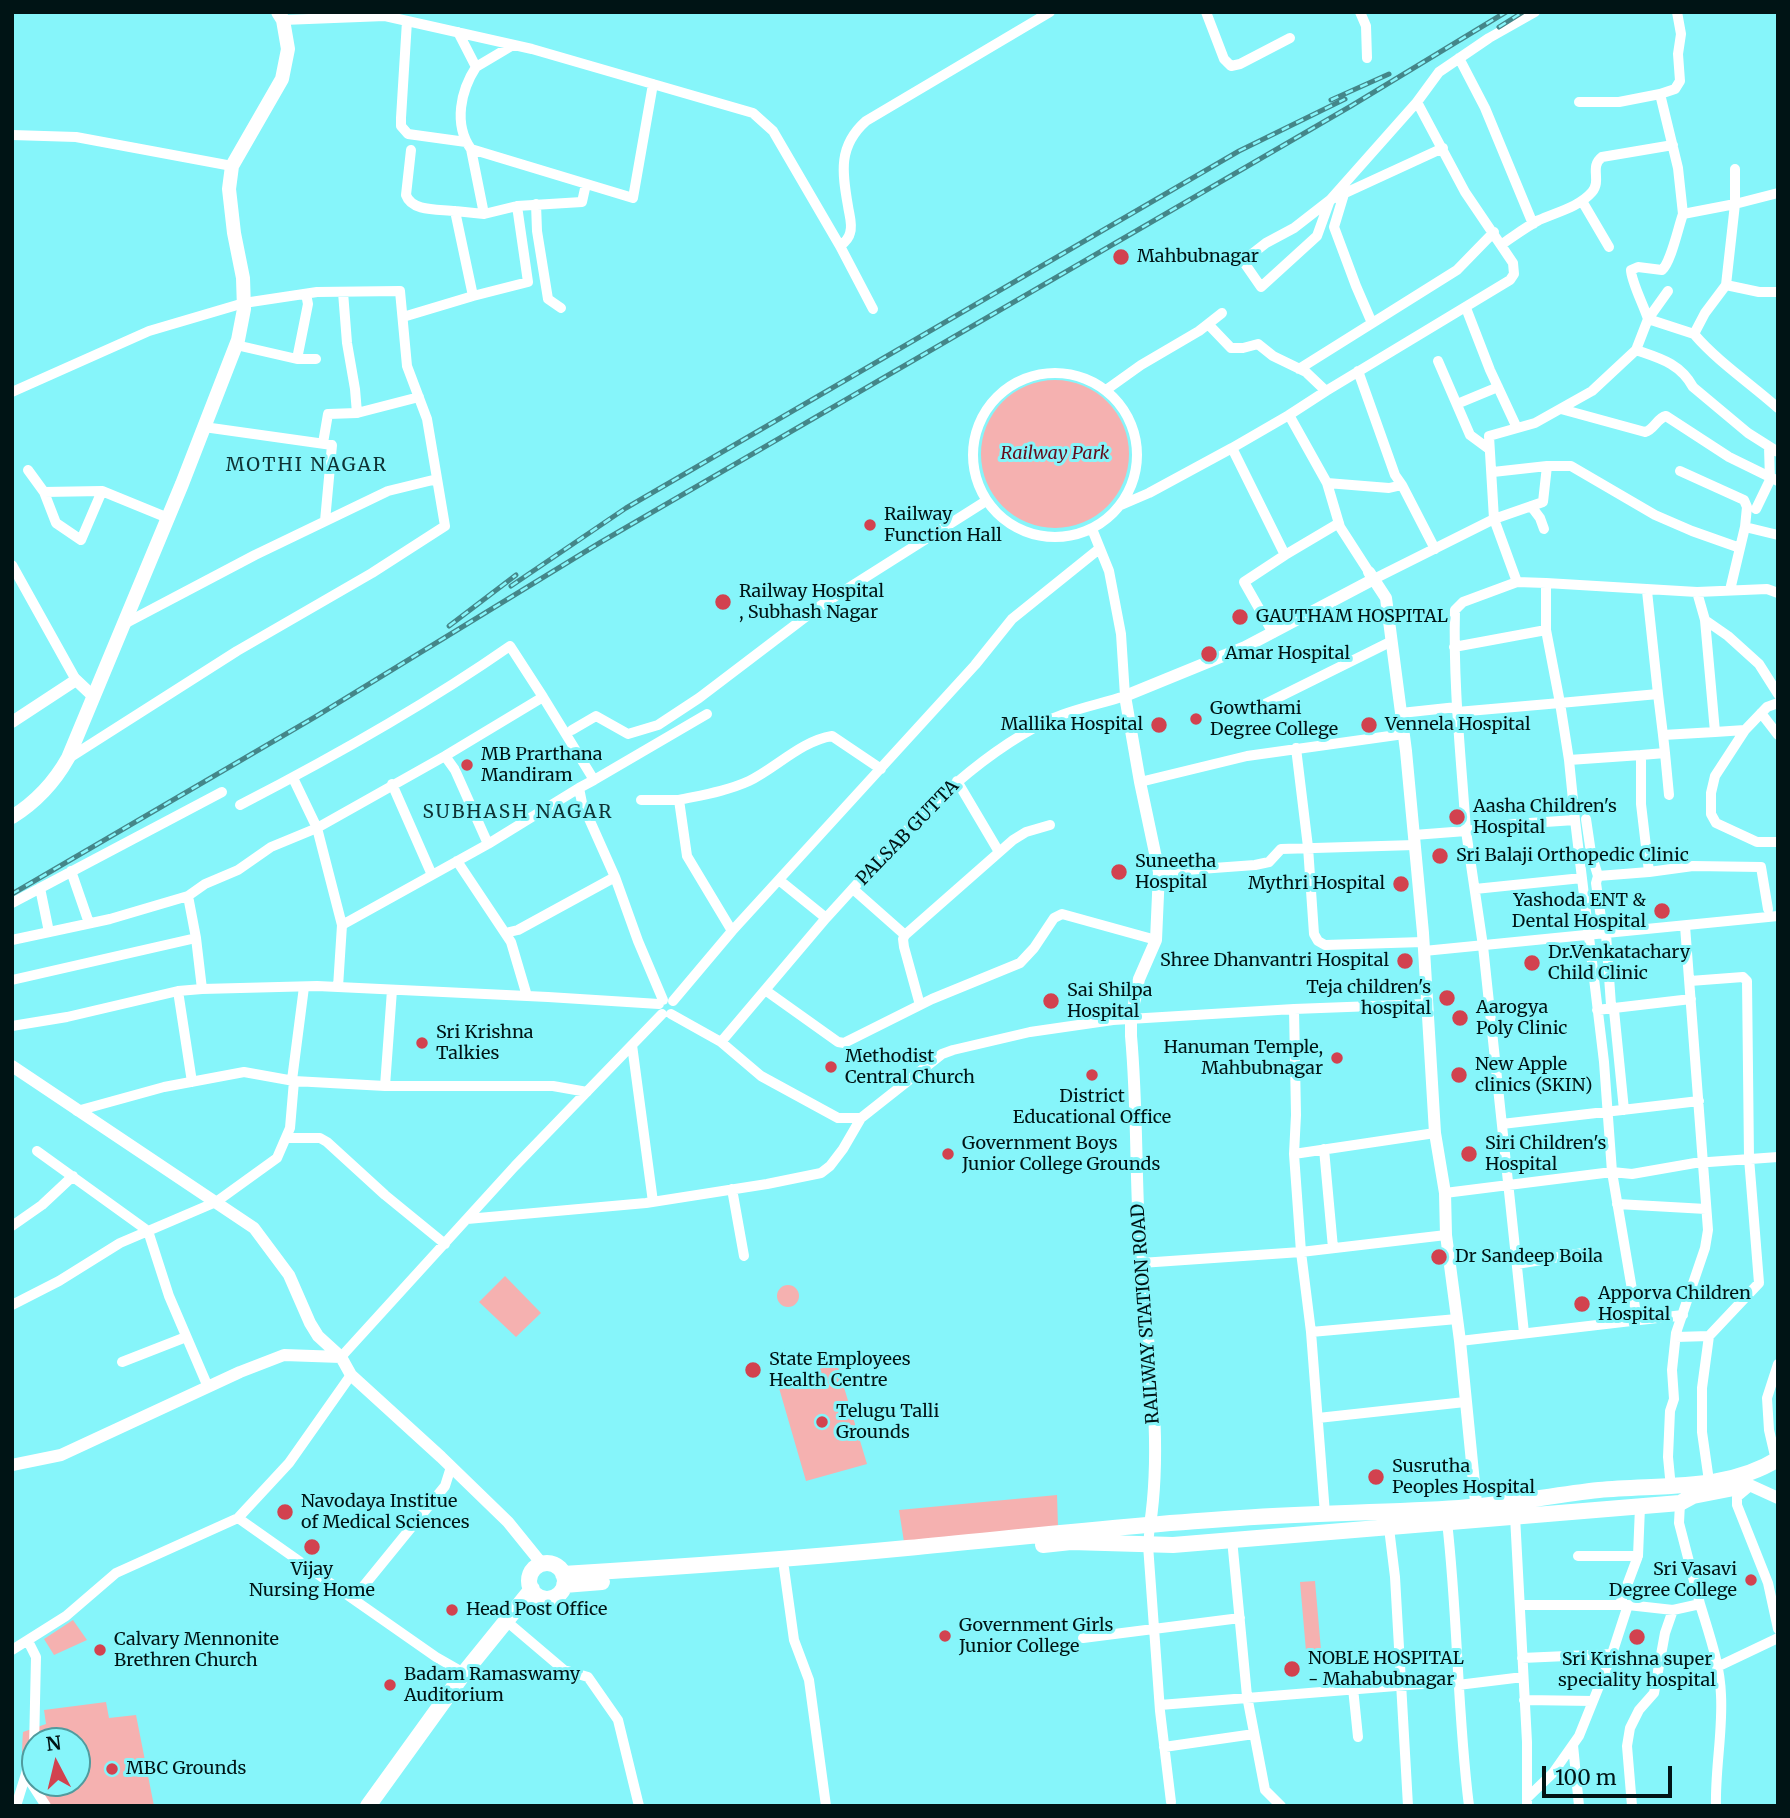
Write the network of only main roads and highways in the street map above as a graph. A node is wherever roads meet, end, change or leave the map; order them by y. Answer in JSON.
{"nodes":[{"id":1,"x":280,"y":16,"type":"edge"},
{"id":2,"x":12,"y":817,"type":"edge"},
{"id":3,"x":1777,"y":1463,"type":"edge"},
{"id":4,"x":1743,"y":1483,"type":"junction"},
{"id":5,"x":1477,"y":1514,"type":"junction"},
{"id":6,"x":564,"y":1580,"type":"junction"},
{"id":7,"x":534,"y":1592,"type":"junction"},
{"id":8,"x":368,"y":1806,"type":"edge"},
{"id":9,"x":381,"y":1806,"type":"edge"}],
"edges":[{"from":1,"to":2,"type":"main road"},
{"from":3,"to":4,"type":"highway"},
{"from":4,"to":5,"type":"highway"},
{"from":4,"to":5,"type":"highway"},
{"from":5,"to":6,"type":"highway"},
{"from":5,"to":6,"type":"highway"},
{"from":6,"to":7,"type":"highway"},
{"from":6,"to":7,"type":"highway"},
{"from":7,"to":8,"type":"highway"},
{"from":7,"to":9,"type":"highway"}]}
